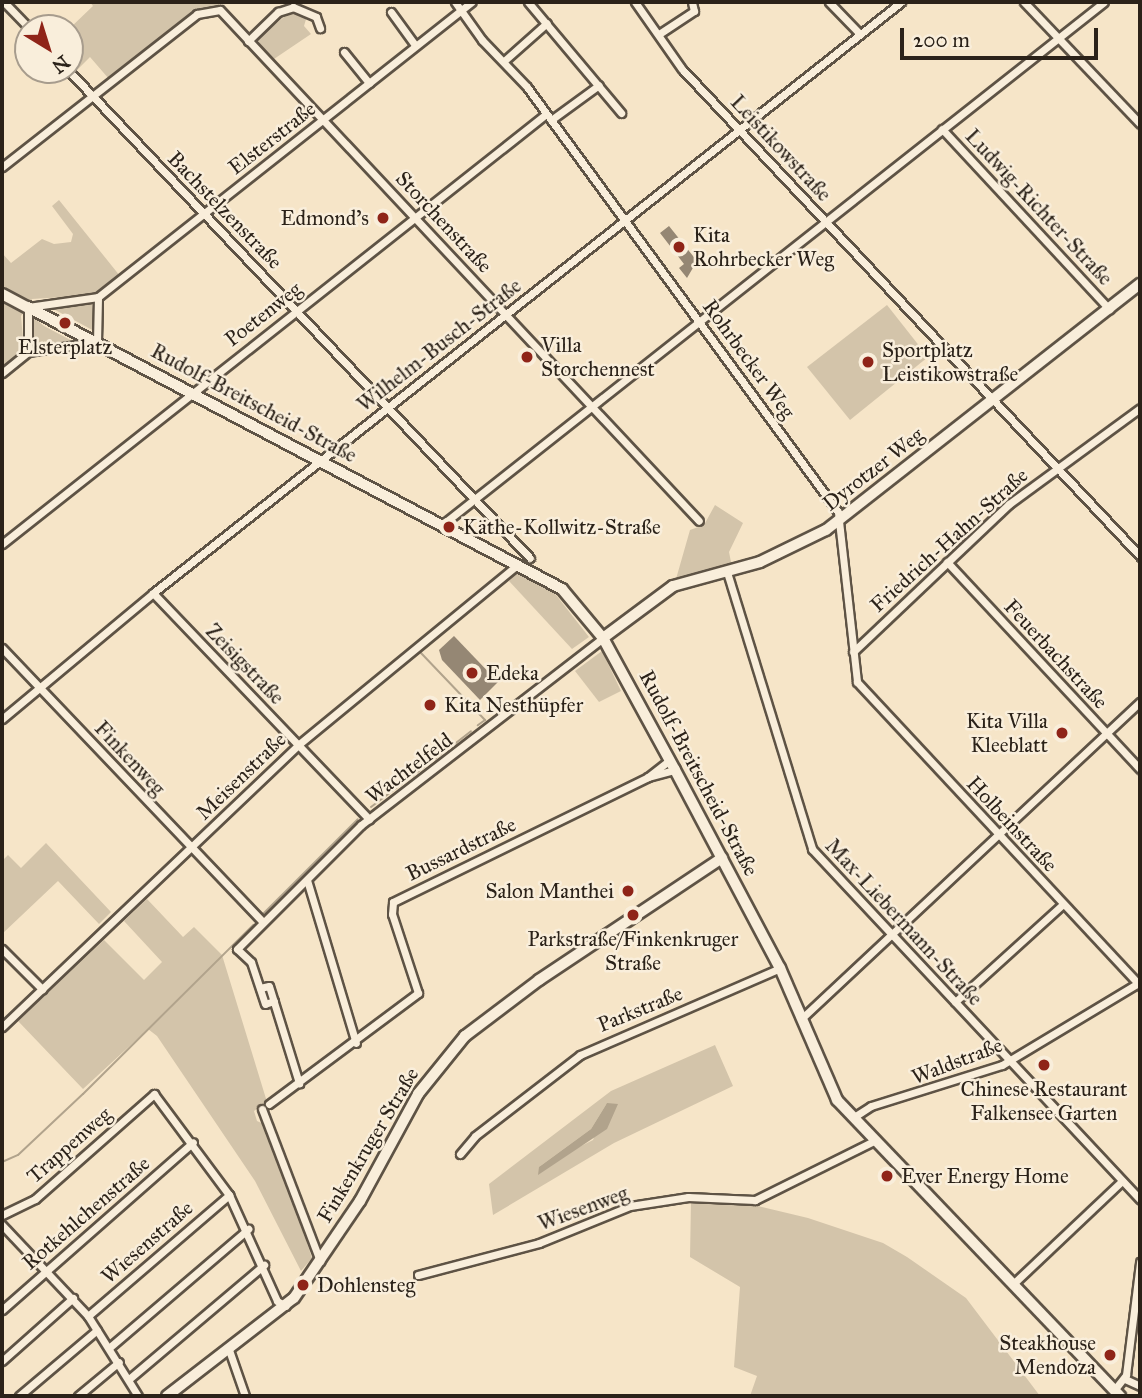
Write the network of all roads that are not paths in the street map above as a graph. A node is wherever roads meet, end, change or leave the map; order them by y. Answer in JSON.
{"nodes":[{"id":1,"x":455,"y":2,"type":"edge"},
{"id":2,"x":471,"y":2,"type":"edge"},
{"id":3,"x":528,"y":2,"type":"edge"},
{"id":4,"x":635,"y":2,"type":"edge"},
{"id":5,"x":692,"y":2,"type":"edge"},
{"id":6,"x":829,"y":2,"type":"edge"},
{"id":7,"x":901,"y":2,"type":"edge"},
{"id":8,"x":1024,"y":2,"type":"edge"},
{"id":9,"x":1104,"y":2,"type":"edge"},
{"id":10,"x":460,"y":10,"type":"junction"},
{"id":11,"x":391,"y":12,"type":"dead end"},
{"id":12,"x":547,"y":23,"type":"junction"},
{"id":13,"x":320,"y":28,"type":"dead end"},
{"id":14,"x":659,"y":34,"type":"junction"},
{"id":15,"x":860,"y":34,"type":"junction"},
{"id":16,"x":1058,"y":38,"type":"junction"},
{"id":17,"x":248,"y":41,"type":"junction"},
{"id":18,"x":415,"y":46,"type":"junction"},
{"id":19,"x":344,"y":52,"type":"dead end"},
{"id":20,"x":504,"y":61,"type":"junction"},
{"id":21,"x":369,"y":83,"type":"junction"},
{"id":22,"x":81,"y":84,"type":"edge"},
{"id":23,"x":599,"y":85,"type":"junction"},
{"id":24,"x":92,"y":96,"type":"junction"},
{"id":25,"x":621,"y":113,"type":"dead end"},
{"id":26,"x":549,"y":117,"type":"junction"},
{"id":27,"x":324,"y":120,"type":"junction"},
{"id":28,"x":1140,"y":124,"type":"edge"},
{"id":29,"x":942,"y":129,"type":"junction"},
{"id":30,"x":739,"y":130,"type":"junction"},
{"id":31,"x":2,"y":167,"type":"edge"},
{"id":32,"x":204,"y":214,"type":"junction"},
{"id":33,"x":415,"y":217,"type":"junction"},
{"id":34,"x":626,"y":220,"type":"junction"},
{"id":35,"x":826,"y":221,"type":"junction"},
{"id":36,"x":1140,"y":284,"type":"edge"},
{"id":37,"x":2,"y":294,"type":"edge"},
{"id":38,"x":98,"y":297,"type":"junction"},
{"id":39,"x":28,"y":307,"type":"junction"},
{"id":40,"x":1109,"y":309,"type":"junction"},
{"id":41,"x":296,"y":310,"type":"junction"},
{"id":42,"x":506,"y":314,"type":"junction"},
{"id":43,"x":700,"y":321,"type":"junction"},
{"id":44,"x":97,"y":342,"type":"junction"},
{"id":45,"x":28,"y":352,"type":"junction"},
{"id":46,"x":2,"y":373,"type":"edge"},
{"id":47,"x":192,"y":391,"type":"junction"},
{"id":48,"x":993,"y":399,"type":"junction"},
{"id":49,"x":593,"y":405,"type":"junction"},
{"id":50,"x":389,"y":406,"type":"junction"},
{"id":51,"x":1140,"y":408,"type":"edge"},
{"id":52,"x":321,"y":460,"type":"junction"},
{"id":53,"x":1058,"y":468,"type":"junction"},
{"id":54,"x":475,"y":499,"type":"junction"},
{"id":55,"x":840,"y":520,"type":"junction"},
{"id":56,"x":699,"y":521,"type":"dead end"},
{"id":57,"x":443,"y":524,"type":"junction"},
{"id":58,"x":2,"y":544,"type":"edge"},
{"id":59,"x":1140,"y":556,"type":"edge"},
{"id":60,"x":530,"y":558,"type":"dead end"},
{"id":61,"x":947,"y":562,"type":"junction"},
{"id":62,"x":518,"y":564,"type":"junction"},
{"id":63,"x":727,"y":572,"type":"junction"},
{"id":64,"x":153,"y":593,"type":"junction"},
{"id":65,"x":603,"y":638,"type":"junction"},
{"id":66,"x":2,"y":648,"type":"edge"},
{"id":67,"x":853,"y":652,"type":"junction"},
{"id":68,"x":37,"y":686,"type":"junction"},
{"id":69,"x":1140,"y":702,"type":"edge"},
{"id":70,"x":2,"y":719,"type":"edge"},
{"id":71,"x":1107,"y":734,"type":"junction"},
{"id":72,"x":298,"y":745,"type":"junction"},
{"id":73,"x":673,"y":765,"type":"junction"},
{"id":74,"x":1140,"y":769,"type":"edge"},
{"id":75,"x":369,"y":819,"type":"junction"},
{"id":76,"x":1000,"y":837,"type":"junction"},
{"id":77,"x":190,"y":847,"type":"junction"},
{"id":78,"x":722,"y":858,"type":"junction"},
{"id":79,"x":307,"y":880,"type":"junction"},
{"id":80,"x":1062,"y":905,"type":"junction"},
{"id":81,"x":263,"y":922,"type":"junction"},
{"id":82,"x":892,"y":937,"type":"junction"},
{"id":83,"x":2,"y":949,"type":"edge"},
{"id":84,"x":780,"y":968,"type":"junction"},
{"id":85,"x":1140,"y":983,"type":"edge"},
{"id":86,"x":42,"y":989,"type":"junction"},
{"id":87,"x":955,"y":1002,"type":"junction"},
{"id":88,"x":801,"y":1019,"type":"junction"},
{"id":89,"x":2,"y":1027,"type":"edge"},
{"id":90,"x":356,"y":1043,"type":"junction"},
{"id":91,"x":1010,"y":1061,"type":"junction"},
{"id":92,"x":299,"y":1083,"type":"junction"},
{"id":93,"x":854,"y":1117,"type":"junction"},
{"id":94,"x":876,"y":1140,"type":"junction"},
{"id":95,"x":193,"y":1142,"type":"junction"},
{"id":96,"x":460,"y":1154,"type":"dead end"},
{"id":97,"x":1122,"y":1181,"type":"junction"},
{"id":98,"x":229,"y":1195,"type":"junction"},
{"id":99,"x":1140,"y":1200,"type":"edge"},
{"id":100,"x":2,"y":1215,"type":"edge"},
{"id":101,"x":2,"y":1225,"type":"edge"},
{"id":102,"x":248,"y":1228,"type":"junction"},
{"id":103,"x":320,"y":1261,"type":"junction"},
{"id":104,"x":1140,"y":1262,"type":"edge"},
{"id":105,"x":264,"y":1265,"type":"junction"},
{"id":106,"x":48,"y":1268,"type":"junction"},
{"id":107,"x":418,"y":1275,"type":"dead end"},
{"id":108,"x":1013,"y":1284,"type":"junction"},
{"id":109,"x":74,"y":1298,"type":"junction"},
{"id":110,"x":287,"y":1306,"type":"junction"},
{"id":111,"x":2,"y":1310,"type":"edge"},
{"id":112,"x":88,"y":1316,"type":"junction"},
{"id":113,"x":97,"y":1329,"type":"junction"},
{"id":114,"x":110,"y":1347,"type":"junction"},
{"id":115,"x":229,"y":1350,"type":"junction"},
{"id":116,"x":2,"y":1361,"type":"edge"},
{"id":117,"x":119,"y":1362,"type":"junction"},
{"id":118,"x":130,"y":1379,"type":"junction"},
{"id":119,"x":1125,"y":1379,"type":"junction"},
{"id":120,"x":1140,"y":1386,"type":"edge"},
{"id":121,"x":1118,"y":1393,"type":"edge"},
{"id":122,"x":19,"y":1396,"type":"edge"},
{"id":123,"x":78,"y":1396,"type":"edge"},
{"id":124,"x":138,"y":1396,"type":"edge"},
{"id":125,"x":167,"y":1396,"type":"edge"},
{"id":126,"x":245,"y":1396,"type":"edge"}],
"edges":[{"from":1,"to":10,"type":"street","name":"Rohrbecker Weg"},
{"from":2,"to":10,"type":"street","name":"Elsterstraße"},
{"from":3,"to":12,"type":"street"},
{"from":4,"to":14,"type":"street","name":"Leistikowstraße"},
{"from":5,"to":14,"type":"street"},
{"from":6,"to":15,"type":"street"},
{"from":7,"to":15,"type":"street","name":"Wilhelm-Busch-Straße"},
{"from":8,"to":16,"type":"street"},
{"from":9,"to":16,"type":"street"},
{"from":10,"to":18,"type":"street","name":"Elsterstraße"},
{"from":10,"to":20,"type":"street","name":"Rohrbecker Weg"},
{"from":11,"to":18,"type":"street"},
{"from":12,"to":20,"type":"street"},
{"from":12,"to":23,"type":"street"},
{"from":13,"to":17,"type":"street"},
{"from":14,"to":30,"type":"street","name":"Leistikowstraße"},
{"from":15,"to":30,"type":"street","name":"Wilhelm-Busch-Straße"},
{"from":16,"to":28,"type":"street"},
{"from":16,"to":29,"type":"street"},
{"from":17,"to":24,"type":"street","name":"Storchenstraße"},
{"from":17,"to":27,"type":"street","name":"Storchenstraße"},
{"from":18,"to":21,"type":"street","name":"Elsterstraße"},
{"from":19,"to":21,"type":"street"},
{"from":20,"to":26,"type":"street","name":"Rohrbecker Weg"},
{"from":21,"to":27,"type":"street","name":"Elsterstraße"},
{"from":22,"to":24,"type":"street","name":"Bachstelzenstraße"},
{"from":23,"to":25,"type":"street"},
{"from":23,"to":26,"type":"street"},
{"from":24,"to":31,"type":"street"},
{"from":24,"to":32,"type":"street","name":"Bachstelzenstraße"},
{"from":26,"to":33,"type":"street","name":"Poetenweg"},
{"from":26,"to":34,"type":"street","name":"Rohrbecker Weg"},
{"from":27,"to":32,"type":"street","name":"Elsterstraße"},
{"from":27,"to":33,"type":"street","name":"Storchenstraße"},
{"from":29,"to":35,"type":"street"},
{"from":29,"to":40,"type":"street","name":"Ludwig-Richter-Straße"},
{"from":30,"to":34,"type":"street","name":"Wilhelm-Busch-Straße"},
{"from":30,"to":35,"type":"street","name":"Leistikowstraße"},
{"from":32,"to":38,"type":"street","name":"Elsterstraße"},
{"from":32,"to":41,"type":"street","name":"Bachstelzenstraße"},
{"from":33,"to":41,"type":"street","name":"Poetenweg"},
{"from":33,"to":42,"type":"street","name":"Storchenstraße"},
{"from":34,"to":42,"type":"street","name":"Wilhelm-Busch-Straße"},
{"from":34,"to":43,"type":"street","name":"Rohrbecker Weg"},
{"from":35,"to":43,"type":"street"},
{"from":35,"to":48,"type":"street","name":"Leistikowstraße"},
{"from":36,"to":40,"type":"street","name":"Dyrotzer Weg"},
{"from":37,"to":39,"type":"street","name":"Rudolf-Breitscheid-Straße"},
{"from":38,"to":39,"type":"street"},
{"from":38,"to":44,"type":"street"},
{"from":39,"to":44,"type":"street","name":"Rudolf-Breitscheid-Straße"},
{"from":39,"to":45,"type":"street"},
{"from":40,"to":48,"type":"street","name":"Dyrotzer Weg"},
{"from":41,"to":47,"type":"street","name":"Poetenweg"},
{"from":41,"to":50,"type":"street","name":"Bachstelzenstraße"},
{"from":42,"to":49,"type":"street","name":"Storchenstraße"},
{"from":42,"to":50,"type":"street","name":"Wilhelm-Busch-Straße"},
{"from":43,"to":49,"type":"street"},
{"from":43,"to":55,"type":"street","name":"Rohrbecker Weg"},
{"from":44,"to":45,"type":"street"},
{"from":44,"to":47,"type":"street","name":"Rudolf-Breitscheid-Straße"},
{"from":45,"to":46,"type":"street"},
{"from":47,"to":52,"type":"street","name":"Rudolf-Breitscheid-Straße"},
{"from":47,"to":58,"type":"street","name":"Poetenweg"},
{"from":48,"to":53,"type":"street","name":"Leistikowstraße"},
{"from":48,"to":55,"type":"street","name":"Dyrotzer Weg"},
{"from":49,"to":54,"type":"street"},
{"from":49,"to":56,"type":"street","name":"Storchenstraße"},
{"from":50,"to":52,"type":"street","name":"Wilhelm-Busch-Straße"},
{"from":50,"to":54,"type":"street","name":"Bachstelzenstraße"},
{"from":51,"to":53,"type":"street","name":"Friedrich-Hahn-Straße"},
{"from":52,"to":57,"type":"street","name":"Rudolf-Breitscheid-Straße"},
{"from":52,"to":64,"type":"street","name":"Wilhelm-Busch-Straße"},
{"from":53,"to":59,"type":"street","name":"Leistikowstraße"},
{"from":53,"to":61,"type":"street","name":"Friedrich-Hahn-Straße"},
{"from":54,"to":57,"type":"street"},
{"from":54,"to":60,"type":"street","name":"Bachstelzenstraße"},
{"from":55,"to":63,"type":"street","name":"Dyrotzer Weg"},
{"from":55,"to":67,"type":"street","name":"Holbeinstraße"},
{"from":57,"to":62,"type":"street","name":"Rudolf-Breitscheid-Straße"},
{"from":61,"to":67,"type":"street","name":"Friedrich-Hahn-Straße"},
{"from":61,"to":71,"type":"street","name":"Feuerbachstraße"},
{"from":62,"to":65,"type":"street","name":"Rudolf-Breitscheid-Straße"},
{"from":62,"to":72,"type":"street","name":"Meisenstraße"},
{"from":63,"to":65,"type":"street","name":"Dyrotzer Weg"},
{"from":63,"to":82,"type":"street","name":"Max-Liebermann-Straße"},
{"from":64,"to":68,"type":"street","name":"Wilhelm-Busch-Straße"},
{"from":64,"to":72,"type":"street","name":"Zeisigstraße"},
{"from":65,"to":73,"type":"street","name":"Rudolf-Breitscheid-Straße"},
{"from":65,"to":75,"type":"street","name":"Wachtelfeld"},
{"from":66,"to":68,"type":"street","name":"Finkenweg"},
{"from":67,"to":76,"type":"street","name":"Holbeinstraße"},
{"from":68,"to":70,"type":"street","name":"Wilhelm-Busch-Straße"},
{"from":68,"to":77,"type":"street","name":"Finkenweg"},
{"from":69,"to":71,"type":"street"},
{"from":71,"to":74,"type":"street","name":"Feuerbachstraße"},
{"from":71,"to":76,"type":"street"},
{"from":72,"to":75,"type":"street","name":"Zeisigstraße"},
{"from":72,"to":77,"type":"street","name":"Meisenstraße"},
{"from":73,"to":78,"type":"street","name":"Rudolf-Breitscheid-Straße"},
{"from":73,"to":90,"type":"street","name":"Bussardstraße"},
{"from":75,"to":79,"type":"street","name":"Wachtelfeld"},
{"from":76,"to":80,"type":"street","name":"Holbeinstraße"},
{"from":76,"to":82,"type":"street"},
{"from":77,"to":81,"type":"street","name":"Finkenweg"},
{"from":77,"to":86,"type":"street","name":"Meisenstraße"},
{"from":78,"to":84,"type":"street","name":"Rudolf-Breitscheid-Straße"},
{"from":78,"to":103,"type":"street","name":"Finkenkruger Straße"},
{"from":79,"to":81,"type":"street","name":"Wachtelfeld"},
{"from":79,"to":90,"type":"street"},
{"from":80,"to":85,"type":"street","name":"Holbeinstraße"},
{"from":80,"to":87,"type":"street"},
{"from":81,"to":92,"type":"street","name":"Wachtelfeld"},
{"from":82,"to":87,"type":"street","name":"Max-Liebermann-Straße"},
{"from":82,"to":88,"type":"street"},
{"from":83,"to":86,"type":"street"},
{"from":84,"to":88,"type":"street","name":"Rudolf-Breitscheid-Straße"},
{"from":84,"to":96,"type":"street","name":"Parkstraße"},
{"from":85,"to":91,"type":"street","name":"Waldstraße"},
{"from":86,"to":89,"type":"street","name":"Meisenstraße"},
{"from":87,"to":91,"type":"street","name":"Max-Liebermann-Straße"},
{"from":88,"to":93,"type":"street","name":"Rudolf-Breitscheid-Straße"},
{"from":90,"to":92,"type":"street","name":"Bussardstraße"},
{"from":91,"to":93,"type":"street","name":"Waldstraße"},
{"from":91,"to":97,"type":"street","name":"Max-Liebermann-Straße"},
{"from":92,"to":103,"type":"street","name":"Bussardstraße"},
{"from":93,"to":94,"type":"street","name":"Rudolf-Breitscheid-Straße"},
{"from":94,"to":107,"type":"street","name":"Wiesenweg"},
{"from":94,"to":108,"type":"street","name":"Rudolf-Breitscheid-Straße"},
{"from":95,"to":98,"type":"street"},
{"from":95,"to":100,"type":"street","name":"Trappenweg"},
{"from":95,"to":106,"type":"street","name":"Rotkehlchenstraße"},
{"from":97,"to":99,"type":"street","name":"Max-Liebermann-Straße"},
{"from":97,"to":108,"type":"street"},
{"from":98,"to":102,"type":"street"},
{"from":98,"to":112,"type":"street","name":"Wiesenstraße"},
{"from":101,"to":106,"type":"street"},
{"from":102,"to":105,"type":"street"},
{"from":102,"to":114,"type":"street"},
{"from":103,"to":110,"type":"street","name":"Finkenkruger Straße"},
{"from":104,"to":119,"type":"street"},
{"from":105,"to":110,"type":"street"},
{"from":105,"to":118,"type":"street"},
{"from":106,"to":109,"type":"street"},
{"from":106,"to":111,"type":"street","name":"Rotkehlchenstraße"},
{"from":108,"to":121,"type":"street","name":"Rudolf-Breitscheid-Straße"},
{"from":109,"to":112,"type":"street"},
{"from":109,"to":116,"type":"street"},
{"from":110,"to":115,"type":"street","name":"Finkenkruger Straße"},
{"from":112,"to":113,"type":"street"},
{"from":113,"to":114,"type":"street"},
{"from":113,"to":122,"type":"street"},
{"from":114,"to":117,"type":"street"},
{"from":115,"to":125,"type":"street","name":"Finkenkruger Straße"},
{"from":115,"to":126,"type":"street"},
{"from":117,"to":118,"type":"street"},
{"from":117,"to":123,"type":"street"},
{"from":118,"to":124,"type":"street"},
{"from":119,"to":120,"type":"street"},
{"from":119,"to":121,"type":"street"}]}
